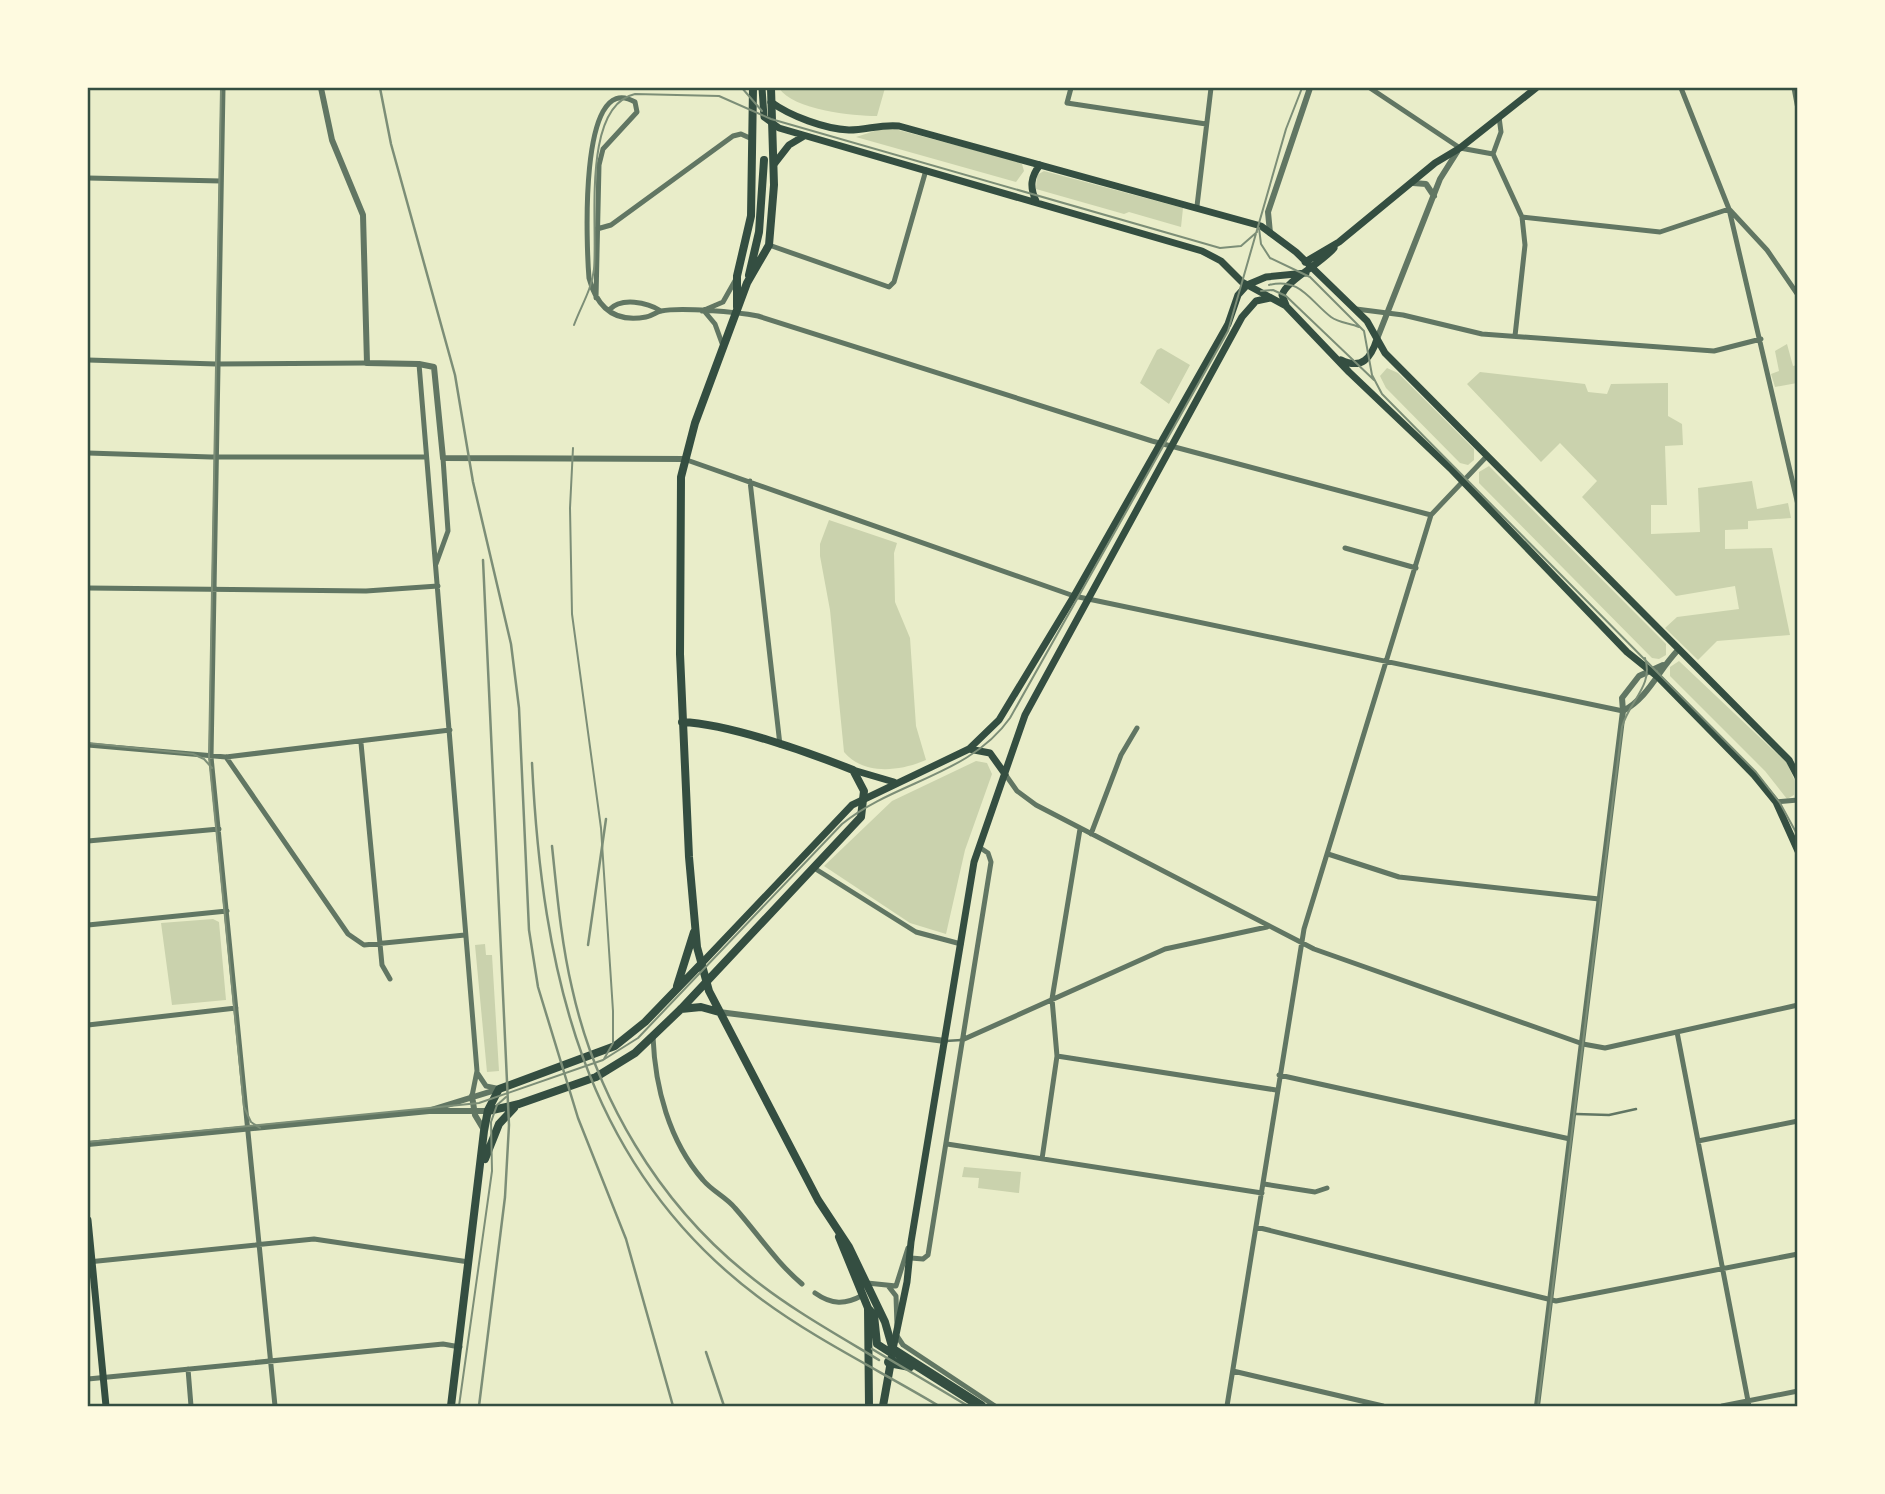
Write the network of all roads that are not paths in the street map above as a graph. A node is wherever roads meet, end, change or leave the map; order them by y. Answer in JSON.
{"nodes":[{"id":1,"x":223,"y":88,"type":"edge"},
{"id":2,"x":321,"y":88,"type":"edge"},
{"id":3,"x":753,"y":88,"type":"edge"},
{"id":4,"x":762,"y":88,"type":"edge"},
{"id":5,"x":771,"y":88,"type":"edge"},
{"id":6,"x":1071,"y":88,"type":"edge"},
{"id":7,"x":1211,"y":88,"type":"edge"},
{"id":8,"x":1310,"y":88,"type":"edge"},
{"id":9,"x":1370,"y":88,"type":"edge"},
{"id":10,"x":1536,"y":88,"type":"edge"},
{"id":11,"x":1681,"y":88,"type":"edge"},
{"id":12,"x":1794,"y":88,"type":"edge"},
{"id":13,"x":771,"y":102,"type":"junction"},
{"id":14,"x":1797,"y":108,"type":"edge"},
{"id":15,"x":1499,"y":117,"type":"junction"},
{"id":16,"x":1206,"y":124,"type":"junction"},
{"id":17,"x":772,"y":125,"type":"junction"},
{"id":18,"x":804,"y":136,"type":"junction"},
{"id":19,"x":753,"y":141,"type":"junction"},
{"id":20,"x":1460,"y":148,"type":"junction"},
{"id":21,"x":1493,"y":154,"type":"junction"},
{"id":22,"x":764,"y":160,"type":"dead end"},
{"id":23,"x":775,"y":163,"type":"junction"},
{"id":24,"x":1040,"y":165,"type":"junction"},
{"id":25,"x":926,"y":170,"type":"junction"},
{"id":26,"x":88,"y":178,"type":"edge"},
{"id":27,"x":221,"y":181,"type":"junction"},
{"id":28,"x":1413,"y":183,"type":"junction"},
{"id":29,"x":1434,"y":196,"type":"junction"},
{"id":30,"x":1036,"y":201,"type":"junction"},
{"id":31,"x":1197,"y":206,"type":"junction"},
{"id":32,"x":1729,"y":209,"type":"junction"},
{"id":33,"x":1521,"y":218,"type":"junction"},
{"id":34,"x":597,"y":229,"type":"junction"},
{"id":35,"x":1270,"y":233,"type":"junction"},
{"id":36,"x":1339,"y":242,"type":"junction"},
{"id":37,"x":769,"y":245,"type":"junction"},
{"id":38,"x":1305,"y":262,"type":"junction"},
{"id":39,"x":1309,"y":271,"type":"junction"},
{"id":40,"x":737,"y":276,"type":"junction"},
{"id":41,"x":747,"y":283,"type":"junction"},
{"id":42,"x":1247,"y":285,"type":"junction"},
{"id":43,"x":1797,"y":295,"type":"edge"},
{"id":44,"x":596,"y":298,"type":"junction"},
{"id":45,"x":1273,"y":298,"type":"junction"},
{"id":46,"x":1286,"y":306,"type":"junction"},
{"id":47,"x":1352,"y":308,"type":"junction"},
{"id":48,"x":609,"y":310,"type":"junction"},
{"id":49,"x":661,"y":311,"type":"junction"},
{"id":50,"x":702,"y":312,"type":"junction"},
{"id":51,"x":737,"y":312,"type":"junction"},
{"id":52,"x":1387,"y":314,"type":"junction"},
{"id":53,"x":1515,"y":336,"type":"junction"},
{"id":54,"x":1377,"y":339,"type":"junction"},
{"id":55,"x":1761,"y":340,"type":"junction"},
{"id":56,"x":724,"y":347,"type":"junction"},
{"id":57,"x":1338,"y":358,"type":"junction"},
{"id":58,"x":88,"y":360,"type":"edge"},
{"id":59,"x":367,"y":363,"type":"junction"},
{"id":60,"x":218,"y":364,"type":"junction"},
{"id":61,"x":419,"y":364,"type":"junction"},
{"id":62,"x":1161,"y":443,"type":"junction"},
{"id":63,"x":1171,"y":446,"type":"junction"},
{"id":64,"x":88,"y":453,"type":"edge"},
{"id":65,"x":1487,"y":456,"type":"junction"},
{"id":66,"x":216,"y":457,"type":"junction"},
{"id":67,"x":426,"y":457,"type":"junction"},
{"id":68,"x":443,"y":458,"type":"junction"},
{"id":69,"x":684,"y":459,"type":"junction"},
{"id":70,"x":750,"y":481,"type":"junction"},
{"id":71,"x":1462,"y":481,"type":"junction"},
{"id":72,"x":1797,"y":505,"type":"edge"},
{"id":73,"x":1431,"y":515,"type":"junction"},
{"id":74,"x":1345,"y":548,"type":"dead end"},
{"id":75,"x":436,"y":565,"type":"junction"},
{"id":76,"x":1416,"y":568,"type":"junction"},
{"id":77,"x":438,"y":586,"type":"junction"},
{"id":78,"x":88,"y":588,"type":"edge"},
{"id":79,"x":214,"y":591,"type":"junction"},
{"id":80,"x":1074,"y":596,"type":"junction"},
{"id":81,"x":1087,"y":598,"type":"junction"},
{"id":82,"x":1679,"y":649,"type":"junction"},
{"id":83,"x":1388,"y":661,"type":"junction"},
{"id":84,"x":1663,"y":665,"type":"junction"},
{"id":85,"x":1649,"y":670,"type":"junction"},
{"id":86,"x":1658,"y":677,"type":"junction"},
{"id":87,"x":1623,"y":711,"type":"junction"},
{"id":88,"x":682,"y":722,"type":"junction"},
{"id":89,"x":1137,"y":728,"type":"dead end"},
{"id":90,"x":450,"y":730,"type":"junction"},
{"id":91,"x":361,"y":743,"type":"junction"},
{"id":92,"x":88,"y":744,"type":"edge"},
{"id":93,"x":780,"y":745,"type":"junction"},
{"id":94,"x":969,"y":749,"type":"junction"},
{"id":95,"x":211,"y":757,"type":"junction"},
{"id":96,"x":226,"y":757,"type":"junction"},
{"id":97,"x":853,"y":770,"type":"junction"},
{"id":98,"x":1005,"y":774,"type":"junction"},
{"id":99,"x":1797,"y":777,"type":"edge"},
{"id":100,"x":898,"y":782,"type":"junction"},
{"id":101,"x":865,"y":797,"type":"junction"},
{"id":102,"x":1797,"y":800,"type":"edge"},
{"id":103,"x":1776,"y":802,"type":"junction"},
{"id":104,"x":219,"y":829,"type":"junction"},
{"id":105,"x":1080,"y":829,"type":"junction"},
{"id":106,"x":1091,"y":834,"type":"junction"},
{"id":107,"x":88,"y":841,"type":"edge"},
{"id":108,"x":979,"y":847,"type":"junction"},
{"id":109,"x":1797,"y":851,"type":"edge"},
{"id":110,"x":1328,"y":854,"type":"junction"},
{"id":111,"x":814,"y":868,"type":"junction"},
{"id":112,"x":1599,"y":899,"type":"junction"},
{"id":113,"x":227,"y":911,"type":"junction"},
{"id":114,"x":88,"y":925,"type":"edge"},
{"id":115,"x":1267,"y":928,"type":"junction"},
{"id":116,"x":695,"y":929,"type":"junction"},
{"id":117,"x":465,"y":935,"type":"junction"},
{"id":118,"x":381,"y":941,"type":"junction"},
{"id":119,"x":961,"y":944,"type":"junction"},
{"id":120,"x":1301,"y":944,"type":"junction"},
{"id":121,"x":701,"y":964,"type":"junction"},
{"id":122,"x":390,"y":979,"type":"dead end"},
{"id":123,"x":706,"y":981,"type":"junction"},
{"id":124,"x":669,"y":998,"type":"junction"},
{"id":125,"x":1052,"y":999,"type":"junction"},
{"id":126,"x":1797,"y":1005,"type":"edge"},
{"id":127,"x":236,"y":1009,"type":"junction"},
{"id":128,"x":681,"y":1009,"type":"junction"},
{"id":129,"x":719,"y":1012,"type":"junction"},
{"id":130,"x":88,"y":1025,"type":"edge"},
{"id":131,"x":1677,"y":1032,"type":"junction"},
{"id":132,"x":653,"y":1037,"type":"junction"},
{"id":133,"x":962,"y":1040,"type":"junction"},
{"id":134,"x":945,"y":1041,"type":"junction"},
{"id":135,"x":1582,"y":1044,"type":"junction"},
{"id":136,"x":1057,"y":1056,"type":"junction"},
{"id":137,"x":477,"y":1070,"type":"junction"},
{"id":138,"x":1279,"y":1075,"type":"junction"},
{"id":139,"x":499,"y":1089,"type":"junction"},
{"id":140,"x":1276,"y":1090,"type":"junction"},
{"id":141,"x":472,"y":1096,"type":"junction"},
{"id":142,"x":1636,"y":1109,"type":"dead end"},
{"id":143,"x":429,"y":1111,"type":"junction"},
{"id":144,"x":488,"y":1111,"type":"junction"},
{"id":145,"x":505,"y":1111,"type":"junction"},
{"id":146,"x":474,"y":1112,"type":"junction"},
{"id":147,"x":1573,"y":1114,"type":"junction"},
{"id":148,"x":1797,"y":1121,"type":"edge"},
{"id":149,"x":248,"y":1129,"type":"junction"},
{"id":150,"x":484,"y":1131,"type":"junction"},
{"id":151,"x":1570,"y":1139,"type":"junction"},
{"id":152,"x":1698,"y":1141,"type":"junction"},
{"id":153,"x":88,"y":1144,"type":"edge"},
{"id":154,"x":947,"y":1144,"type":"junction"},
{"id":155,"x":1042,"y":1159,"type":"junction"},
{"id":156,"x":481,"y":1168,"type":"junction"},
{"id":157,"x":1264,"y":1184,"type":"junction"},
{"id":158,"x":1327,"y":1188,"type":"dead end"},
{"id":159,"x":1262,"y":1194,"type":"junction"},
{"id":160,"x":88,"y":1220,"type":"edge"},
{"id":161,"x":1256,"y":1227,"type":"junction"},
{"id":162,"x":911,"y":1242,"type":"junction"},
{"id":163,"x":259,"y":1246,"type":"junction"},
{"id":164,"x":1797,"y":1254,"type":"edge"},
{"id":165,"x":911,"y":1258,"type":"junction"},
{"id":166,"x":90,"y":1262,"type":"edge"},
{"id":167,"x":469,"y":1262,"type":"junction"},
{"id":168,"x":1723,"y":1268,"type":"junction"},
{"id":169,"x":802,"y":1284,"type":"dead end"},
{"id":170,"x":889,"y":1287,"type":"junction"},
{"id":171,"x":869,"y":1288,"type":"junction"},
{"id":172,"x":815,"y":1293,"type":"dead end"},
{"id":173,"x":1550,"y":1299,"type":"junction"},
{"id":174,"x":868,"y":1308,"type":"junction"},
{"id":175,"x":460,"y":1347,"type":"junction"},
{"id":176,"x":893,"y":1347,"type":"junction"},
{"id":177,"x":271,"y":1361,"type":"junction"},
{"id":178,"x":188,"y":1369,"type":"junction"},
{"id":179,"x":1233,"y":1371,"type":"junction"},
{"id":180,"x":103,"y":1378,"type":"junction"},
{"id":181,"x":869,"y":1379,"type":"junction"},
{"id":182,"x":88,"y":1380,"type":"edge"},
{"id":183,"x":1797,"y":1391,"type":"edge"},
{"id":184,"x":1749,"y":1404,"type":"edge"},
{"id":185,"x":106,"y":1406,"type":"edge"},
{"id":186,"x":191,"y":1406,"type":"edge"},
{"id":187,"x":275,"y":1406,"type":"edge"},
{"id":188,"x":451,"y":1406,"type":"edge"},
{"id":189,"x":869,"y":1406,"type":"edge"},
{"id":190,"x":883,"y":1406,"type":"edge"},
{"id":191,"x":981,"y":1406,"type":"edge"},
{"id":192,"x":995,"y":1406,"type":"edge"},
{"id":193,"x":1227,"y":1406,"type":"edge"},
{"id":194,"x":1383,"y":1406,"type":"edge"},
{"id":195,"x":1537,"y":1406,"type":"edge"},
{"id":196,"x":1723,"y":1406,"type":"edge"}],
"edges":[{"from":1,"to":27,"type":"street"},
{"from":2,"to":59,"type":"street"},
{"from":3,"to":19,"type":"main road"},
{"from":4,"to":17,"type":"main road"},
{"from":5,"to":13,"type":"main road"},
{"from":6,"to":16,"type":"street"},
{"from":7,"to":16,"type":"street"},
{"from":8,"to":35,"type":"street"},
{"from":9,"to":20,"type":"street"},
{"from":10,"to":15,"type":"main road"},
{"from":11,"to":32,"type":"street"},
{"from":12,"to":14,"type":"street"},
{"from":13,"to":17,"type":"main road"},
{"from":13,"to":24,"type":"main road"},
{"from":15,"to":20,"type":"main road"},
{"from":15,"to":21,"type":"street"},
{"from":16,"to":31,"type":"street"},
{"from":17,"to":18,"type":"main road"},
{"from":17,"to":23,"type":"main road"},
{"from":18,"to":23,"type":"main road"},
{"from":18,"to":25,"type":"main road"},
{"from":19,"to":34,"type":"street"},
{"from":19,"to":40,"type":"main road"},
{"from":20,"to":21,"type":"street"},
{"from":20,"to":28,"type":"main road"},
{"from":20,"to":29,"type":"street"},
{"from":21,"to":33,"type":"street"},
{"from":22,"to":41,"type":"main road"},
{"from":23,"to":37,"type":"main road"},
{"from":24,"to":30,"type":"main road"},
{"from":24,"to":31,"type":"main road"},
{"from":25,"to":30,"type":"main road"},
{"from":25,"to":37,"type":"street"},
{"from":26,"to":27,"type":"street"},
{"from":27,"to":60,"type":"street"},
{"from":28,"to":29,"type":"street"},
{"from":28,"to":36,"type":"main road"},
{"from":29,"to":52,"type":"street"},
{"from":30,"to":42,"type":"main road"},
{"from":31,"to":35,"type":"main road"},
{"from":32,"to":33,"type":"street"},
{"from":32,"to":43,"type":"street"},
{"from":32,"to":55,"type":"street"},
{"from":33,"to":53,"type":"street"},
{"from":34,"to":44,"type":"street"},
{"from":34,"to":44,"type":"street"},
{"from":35,"to":38,"type":"main road"},
{"from":36,"to":38,"type":"main road"},
{"from":36,"to":39,"type":"main road"},
{"from":37,"to":41,"type":"main road"},
{"from":38,"to":39,"type":"main road"},
{"from":39,"to":42,"type":"main road"},
{"from":39,"to":46,"type":"main road"},
{"from":39,"to":47,"type":"main road"},
{"from":40,"to":50,"type":"street"},
{"from":40,"to":51,"type":"main road"},
{"from":41,"to":51,"type":"main road"},
{"from":42,"to":45,"type":"main road"},
{"from":42,"to":62,"type":"main road"},
{"from":44,"to":48,"type":"street"},
{"from":45,"to":46,"type":"main road"},
{"from":45,"to":63,"type":"main road"},
{"from":46,"to":57,"type":"main road"},
{"from":47,"to":52,"type":"street"},
{"from":47,"to":54,"type":"main road"},
{"from":48,"to":49,"type":"street"},
{"from":48,"to":49,"type":"street"},
{"from":49,"to":50,"type":"street"},
{"from":50,"to":51,"type":"street"},
{"from":50,"to":56,"type":"street"},
{"from":51,"to":56,"type":"main road"},
{"from":51,"to":62,"type":"street"},
{"from":52,"to":53,"type":"street"},
{"from":52,"to":54,"type":"street"},
{"from":53,"to":55,"type":"street"},
{"from":54,"to":57,"type":"main road"},
{"from":54,"to":65,"type":"main road"},
{"from":55,"to":72,"type":"street"},
{"from":56,"to":69,"type":"main road"},
{"from":57,"to":71,"type":"main road"},
{"from":58,"to":60,"type":"street"},
{"from":59,"to":60,"type":"street"},
{"from":59,"to":61,"type":"street"},
{"from":60,"to":66,"type":"street"},
{"from":61,"to":67,"type":"street"},
{"from":61,"to":68,"type":"street"},
{"from":62,"to":63,"type":"street"},
{"from":62,"to":80,"type":"main road"},
{"from":63,"to":73,"type":"street"},
{"from":63,"to":81,"type":"main road"},
{"from":64,"to":66,"type":"street"},
{"from":65,"to":71,"type":"street"},
{"from":65,"to":82,"type":"main road"},
{"from":66,"to":67,"type":"street"},
{"from":66,"to":79,"type":"street"},
{"from":67,"to":75,"type":"street"},
{"from":68,"to":69,"type":"street"},
{"from":68,"to":75,"type":"street"},
{"from":69,"to":70,"type":"street"},
{"from":69,"to":88,"type":"main road"},
{"from":70,"to":80,"type":"street"},
{"from":70,"to":93,"type":"street"},
{"from":71,"to":73,"type":"street"},
{"from":71,"to":85,"type":"main road"},
{"from":73,"to":76,"type":"street"},
{"from":74,"to":76,"type":"street"},
{"from":75,"to":77,"type":"street"},
{"from":76,"to":83,"type":"street"},
{"from":77,"to":79,"type":"street"},
{"from":77,"to":90,"type":"street"},
{"from":78,"to":79,"type":"street"},
{"from":79,"to":95,"type":"street"},
{"from":80,"to":81,"type":"street"},
{"from":80,"to":94,"type":"main road"},
{"from":81,"to":83,"type":"street"},
{"from":81,"to":98,"type":"main road"},
{"from":82,"to":84,"type":"street"},
{"from":82,"to":99,"type":"main road"},
{"from":83,"to":87,"type":"street"},
{"from":83,"to":110,"type":"street"},
{"from":84,"to":85,"type":"street"},
{"from":84,"to":86,"type":"street"},
{"from":85,"to":86,"type":"main road"},
{"from":85,"to":87,"type":"street"},
{"from":86,"to":87,"type":"street"},
{"from":86,"to":103,"type":"main road"},
{"from":87,"to":112,"type":"street"},
{"from":88,"to":93,"type":"main road"},
{"from":88,"to":116,"type":"main road"},
{"from":89,"to":106,"type":"street"},
{"from":90,"to":91,"type":"street"},
{"from":90,"to":117,"type":"street"},
{"from":91,"to":96,"type":"street"},
{"from":91,"to":118,"type":"street"},
{"from":92,"to":95,"type":"street"},
{"from":93,"to":97,"type":"main road"},
{"from":94,"to":98,"type":"main road"},
{"from":94,"to":100,"type":"main road"},
{"from":95,"to":96,"type":"street"},
{"from":95,"to":104,"type":"street"},
{"from":96,"to":118,"type":"street"},
{"from":97,"to":100,"type":"main road"},
{"from":97,"to":101,"type":"main road"},
{"from":98,"to":105,"type":"street"},
{"from":98,"to":108,"type":"main road"},
{"from":100,"to":101,"type":"main road"},
{"from":101,"to":111,"type":"main road"},
{"from":101,"to":121,"type":"main road"},
{"from":102,"to":103,"type":"street"},
{"from":103,"to":109,"type":"main road"},
{"from":104,"to":107,"type":"street"},
{"from":104,"to":113,"type":"street"},
{"from":105,"to":106,"type":"street"},
{"from":105,"to":125,"type":"street"},
{"from":106,"to":115,"type":"street"},
{"from":108,"to":119,"type":"main road"},
{"from":108,"to":133,"type":"street"},
{"from":110,"to":112,"type":"street"},
{"from":110,"to":120,"type":"street"},
{"from":111,"to":119,"type":"street"},
{"from":111,"to":123,"type":"main road"},
{"from":112,"to":135,"type":"street"},
{"from":113,"to":114,"type":"street"},
{"from":113,"to":127,"type":"street"},
{"from":115,"to":120,"type":"street"},
{"from":115,"to":125,"type":"street"},
{"from":116,"to":121,"type":"main road"},
{"from":116,"to":124,"type":"main road"},
{"from":117,"to":118,"type":"street"},
{"from":117,"to":137,"type":"street"},
{"from":118,"to":122,"type":"street"},
{"from":119,"to":134,"type":"main road"},
{"from":120,"to":135,"type":"street"},
{"from":120,"to":138,"type":"street"},
{"from":121,"to":123,"type":"main road"},
{"from":121,"to":124,"type":"main road"},
{"from":123,"to":128,"type":"main road"},
{"from":123,"to":129,"type":"main road"},
{"from":124,"to":139,"type":"main road"},
{"from":125,"to":133,"type":"street"},
{"from":125,"to":136,"type":"street"},
{"from":126,"to":131,"type":"street"},
{"from":127,"to":130,"type":"street"},
{"from":127,"to":149,"type":"street"},
{"from":128,"to":129,"type":"main road"},
{"from":128,"to":132,"type":"main road"},
{"from":129,"to":134,"type":"street"},
{"from":129,"to":171,"type":"main road"},
{"from":131,"to":135,"type":"street"},
{"from":131,"to":152,"type":"street"},
{"from":132,"to":145,"type":"main road"},
{"from":132,"to":169,"type":"street"},
{"from":133,"to":134,"type":"lane"},
{"from":133,"to":154,"type":"street"},
{"from":134,"to":162,"type":"main road"},
{"from":135,"to":147,"type":"street"},
{"from":136,"to":140,"type":"street"},
{"from":136,"to":155,"type":"street"},
{"from":137,"to":139,"type":"street"},
{"from":137,"to":141,"type":"street"},
{"from":138,"to":140,"type":"street"},
{"from":138,"to":151,"type":"street"},
{"from":139,"to":141,"type":"street"},
{"from":139,"to":144,"type":"main road"},
{"from":140,"to":157,"type":"street"},
{"from":141,"to":143,"type":"street"},
{"from":141,"to":146,"type":"street"},
{"from":142,"to":147,"type":"lane"},
{"from":143,"to":146,"type":"street"},
{"from":143,"to":149,"type":"street"},
{"from":144,"to":145,"type":"main road"},
{"from":144,"to":146,"type":"street"},
{"from":144,"to":150,"type":"main road"},
{"from":145,"to":156,"type":"main road"},
{"from":146,"to":150,"type":"street"},
{"from":147,"to":151,"type":"street"},
{"from":148,"to":152,"type":"street"},
{"from":149,"to":153,"type":"street"},
{"from":149,"to":163,"type":"street"},
{"from":150,"to":156,"type":"main road"},
{"from":151,"to":173,"type":"street"},
{"from":152,"to":168,"type":"street"},
{"from":154,"to":155,"type":"street"},
{"from":154,"to":165,"type":"street"},
{"from":155,"to":159,"type":"street"},
{"from":156,"to":167,"type":"main road"},
{"from":157,"to":158,"type":"street"},
{"from":157,"to":159,"type":"street"},
{"from":159,"to":161,"type":"street"},
{"from":160,"to":166,"type":"main road"},
{"from":161,"to":173,"type":"street"},
{"from":161,"to":179,"type":"street"},
{"from":162,"to":165,"type":"main road"},
{"from":162,"to":170,"type":"street"},
{"from":163,"to":166,"type":"street"},
{"from":163,"to":167,"type":"street"},
{"from":163,"to":177,"type":"street"},
{"from":164,"to":168,"type":"street"},
{"from":165,"to":176,"type":"main road"},
{"from":166,"to":180,"type":"main road"},
{"from":167,"to":175,"type":"main road"},
{"from":168,"to":173,"type":"street"},
{"from":168,"to":184,"type":"street"},
{"from":170,"to":171,"type":"street"},
{"from":170,"to":176,"type":"street"},
{"from":171,"to":172,"type":"street"},
{"from":171,"to":174,"type":"main road"},
{"from":171,"to":176,"type":"main road"},
{"from":173,"to":195,"type":"street"},
{"from":174,"to":176,"type":"main road"},
{"from":174,"to":181,"type":"main road"},
{"from":175,"to":177,"type":"street"},
{"from":175,"to":188,"type":"main road"},
{"from":176,"to":181,"type":"main road"},
{"from":176,"to":190,"type":"main road"},
{"from":176,"to":191,"type":"highway"},
{"from":176,"to":192,"type":"street"},
{"from":177,"to":178,"type":"street"},
{"from":177,"to":187,"type":"street"},
{"from":178,"to":180,"type":"street"},
{"from":178,"to":186,"type":"street"},
{"from":179,"to":193,"type":"street"},
{"from":179,"to":194,"type":"street"},
{"from":180,"to":182,"type":"street"},
{"from":180,"to":185,"type":"main road"},
{"from":181,"to":189,"type":"main road"},
{"from":183,"to":184,"type":"street"},
{"from":184,"to":196,"type":"street"}]}
